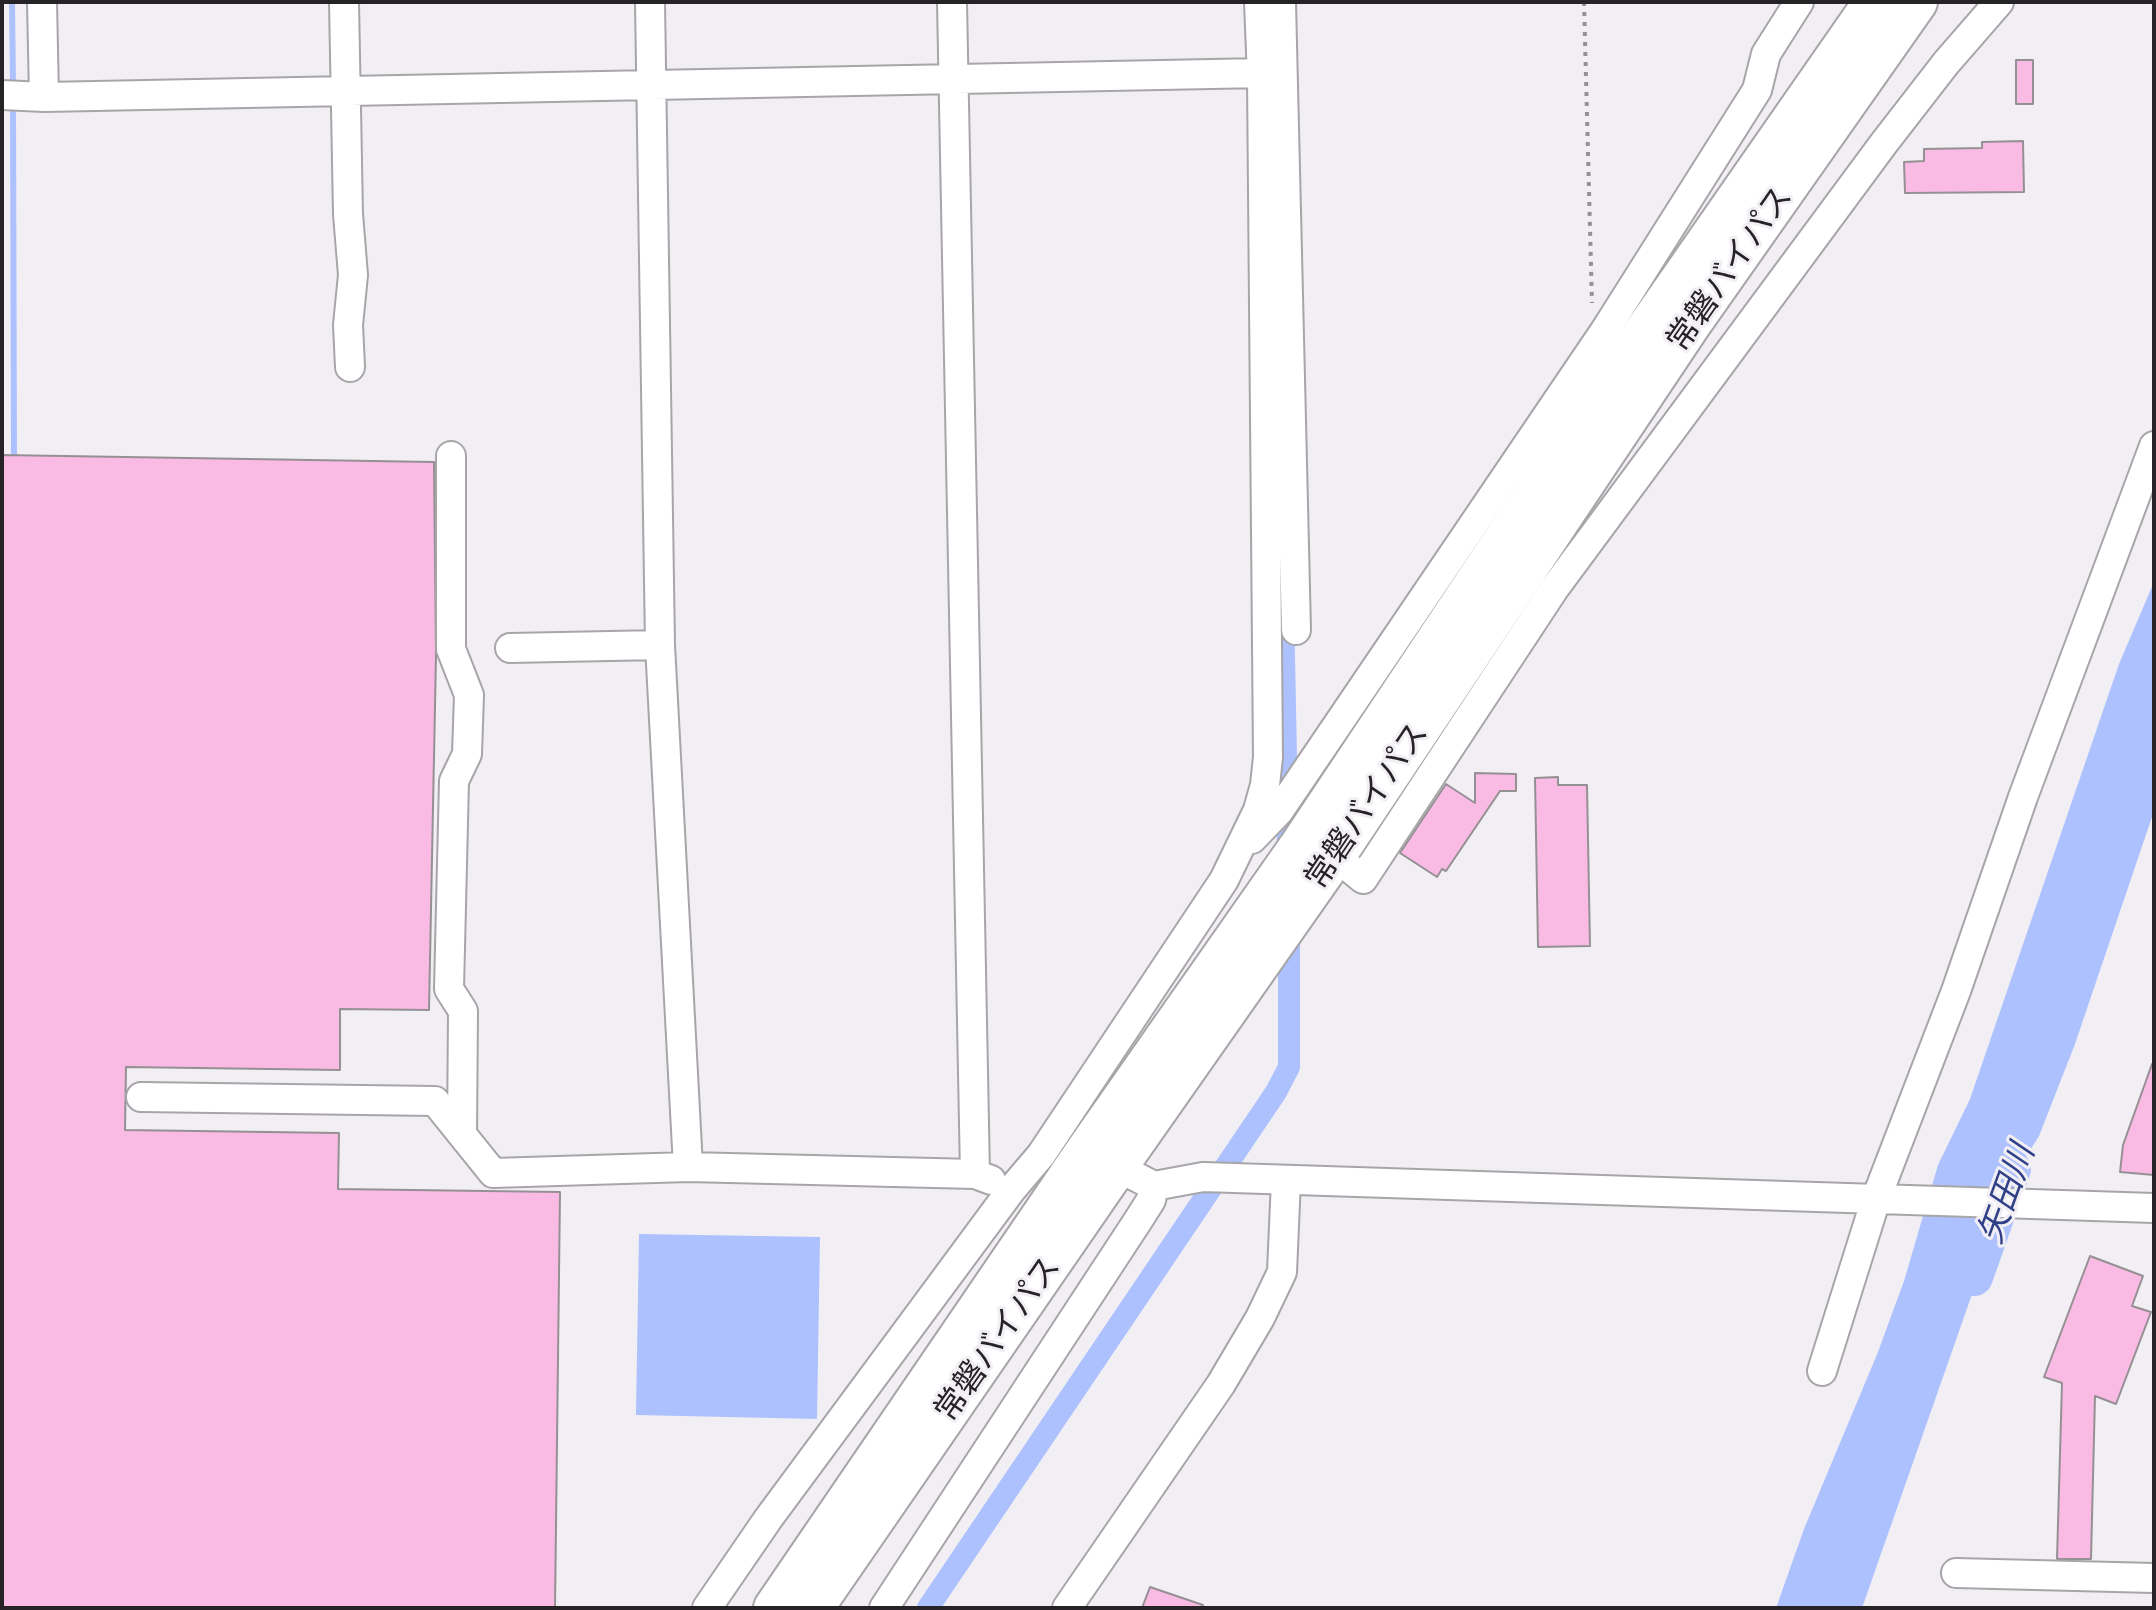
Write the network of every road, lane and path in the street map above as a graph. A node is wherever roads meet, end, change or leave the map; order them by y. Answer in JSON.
{"nodes":[{"id":1,"x":42,"y":2,"type":"edge"},
{"id":2,"x":344,"y":2,"type":"edge"},
{"id":3,"x":650,"y":2,"type":"edge"},
{"id":4,"x":952,"y":2,"type":"edge"},
{"id":5,"x":1259,"y":2,"type":"edge"},
{"id":6,"x":1281,"y":2,"type":"edge"},
{"id":7,"x":1584,"y":2,"type":"edge"},
{"id":8,"x":1799,"y":2,"type":"edge"},
{"id":9,"x":1842,"y":2,"type":"edge"},
{"id":10,"x":1874,"y":2,"type":"edge"},
{"id":11,"x":1917,"y":2,"type":"edge"},
{"id":12,"x":1948,"y":2,"type":"edge"},
{"id":13,"x":1999,"y":2,"type":"edge"},
{"id":14,"x":1268,"y":59,"type":"junction"},
{"id":15,"x":953,"y":79,"type":"junction"},
{"id":16,"x":651,"y":85,"type":"junction"},
{"id":17,"x":346,"y":91,"type":"junction"},
{"id":18,"x":2,"y":95,"type":"edge"},
{"id":19,"x":44,"y":97,"type":"junction"},
{"id":20,"x":1824,"y":103,"type":"junction"},
{"id":21,"x":1606,"y":329,"type":"junction"},
{"id":22,"x":350,"y":367,"type":"dead end"},
{"id":23,"x":2154,"y":446,"type":"edge"},
{"id":24,"x":451,"y":456,"type":"dead end"},
{"id":25,"x":1296,"y":630,"type":"dead end"},
{"id":26,"x":660,"y":645,"type":"junction"},
{"id":27,"x":510,"y":648,"type":"dead end"},
{"id":28,"x":1239,"y":851,"type":"junction"},
{"id":29,"x":1298,"y":883,"type":"junction"},
{"id":30,"x":141,"y":1097,"type":"dead end"},
{"id":31,"x":462,"y":1134,"type":"junction"},
{"id":32,"x":688,"y":1167,"type":"junction"},
{"id":33,"x":1117,"y":1167,"type":"junction"},
{"id":34,"x":975,"y":1174,"type":"junction"},
{"id":35,"x":1286,"y":1180,"type":"junction"},
{"id":36,"x":1154,"y":1186,"type":"junction"},
{"id":37,"x":1012,"y":1189,"type":"junction"},
{"id":38,"x":1879,"y":1199,"type":"junction"},
{"id":39,"x":1051,"y":1204,"type":"junction"},
{"id":40,"x":2154,"y":1208,"type":"edge"},
{"id":41,"x":1822,"y":1371,"type":"dead end"},
{"id":42,"x":1956,"y":1573,"type":"dead end"},
{"id":43,"x":2154,"y":1578,"type":"edge"},
{"id":44,"x":707,"y":1608,"type":"edge"},
{"id":45,"x":774,"y":1608,"type":"edge"},
{"id":46,"x":813,"y":1608,"type":"edge"},
{"id":47,"x":884,"y":1608,"type":"edge"},
{"id":48,"x":1067,"y":1608,"type":"edge"}],
"edges":[{"from":1,"to":19,"type":"street"},
{"from":2,"to":17,"type":"street"},
{"from":3,"to":16,"type":"street"},
{"from":4,"to":15,"type":"street"},
{"from":5,"to":14,"type":"street"},
{"from":6,"to":14,"type":"street"},
{"from":7,"to":21,"type":"path"},
{"from":8,"to":21,"type":"street"},
{"from":9,"to":20,"type":"highway"},
{"from":10,"to":20,"type":"highway","name":"常磐バイパス"},
{"from":11,"to":20,"type":"highway","name":"常磐バイパス"},
{"from":12,"to":20,"type":"highway"},
{"from":13,"to":29,"type":"street"},
{"from":14,"to":15,"type":"street"},
{"from":14,"to":25,"type":"street"},
{"from":14,"to":28,"type":"street"},
{"from":15,"to":16,"type":"street"},
{"from":15,"to":34,"type":"street"},
{"from":16,"to":17,"type":"street"},
{"from":16,"to":26,"type":"street"},
{"from":17,"to":19,"type":"street"},
{"from":17,"to":22,"type":"street"},
{"from":18,"to":19,"type":"street"},
{"from":20,"to":29,"type":"highway","name":"常磐バイパス"},
{"from":20,"to":29,"type":"highway","name":"常磐バイパス"},
{"from":21,"to":28,"type":"street"},
{"from":23,"to":38,"type":"street"},
{"from":24,"to":31,"type":"street"},
{"from":26,"to":27,"type":"street"},
{"from":26,"to":32,"type":"street"},
{"from":28,"to":37,"type":"street"},
{"from":29,"to":33,"type":"highway","name":"常磐バイパス"},
{"from":29,"to":39,"type":"highway","name":"常磐バイパス"},
{"from":30,"to":31,"type":"street"},
{"from":31,"to":32,"type":"street"},
{"from":32,"to":34,"type":"street"},
{"from":33,"to":36,"type":"street"},
{"from":33,"to":46,"type":"highway","name":"常磐バイパス"},
{"from":34,"to":37,"type":"street"},
{"from":35,"to":36,"type":"street"},
{"from":35,"to":38,"type":"street"},
{"from":35,"to":48,"type":"street"},
{"from":36,"to":47,"type":"street"},
{"from":37,"to":39,"type":"street"},
{"from":37,"to":44,"type":"street"},
{"from":38,"to":40,"type":"street"},
{"from":38,"to":41,"type":"street"},
{"from":39,"to":45,"type":"highway","name":"常磐バイパス"},
{"from":42,"to":43,"type":"street"}]}
